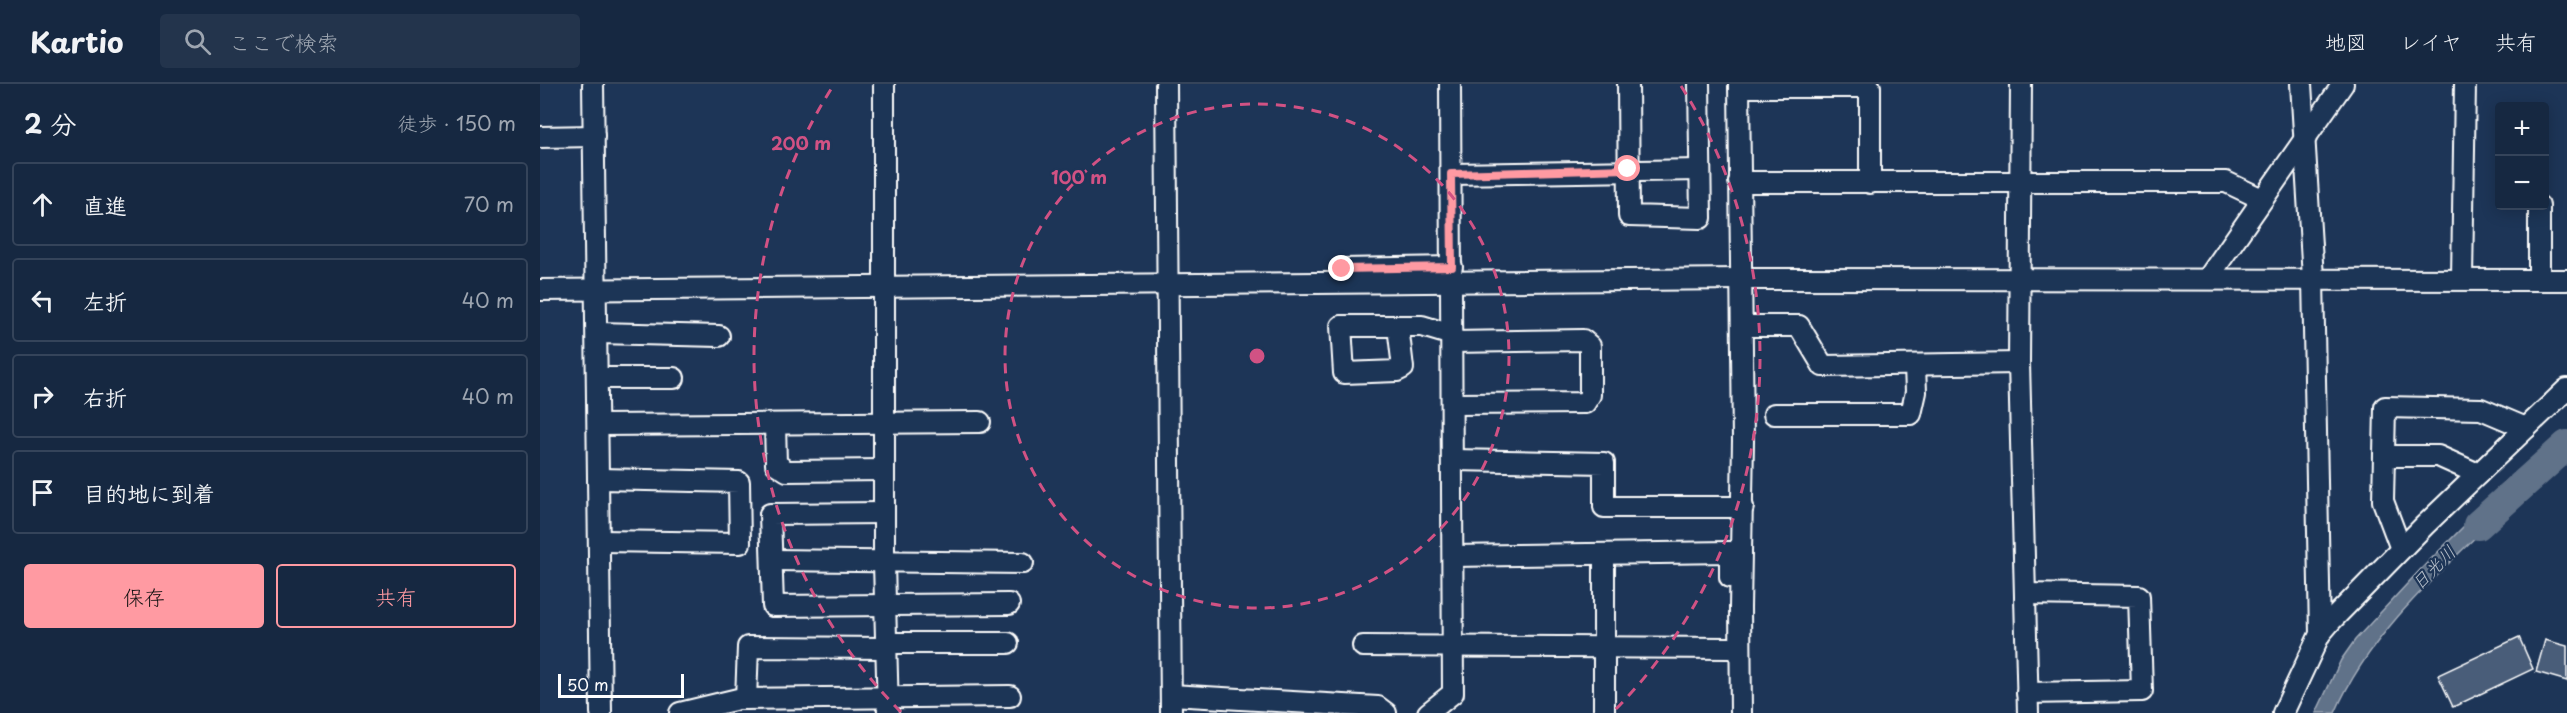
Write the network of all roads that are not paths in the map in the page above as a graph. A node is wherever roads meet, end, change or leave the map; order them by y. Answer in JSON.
{"nodes":[{"id":1,"x":593,"y":84,"type":"edge"},
{"id":2,"x":884,"y":84,"type":"edge"},
{"id":3,"x":1166,"y":84,"type":"edge"},
{"id":4,"x":1450,"y":84,"type":"edge"},
{"id":5,"x":1628,"y":84,"type":"edge"},
{"id":6,"x":1699,"y":84,"type":"edge"},
{"id":7,"x":2021,"y":84,"type":"edge"},
{"id":8,"x":2301,"y":84,"type":"edge"},
{"id":9,"x":2343,"y":84,"type":"edge"},
{"id":10,"x":2465,"y":84,"type":"edge"},
{"id":11,"x":1739,"y":85,"type":"edge"},
{"id":12,"x":594,"y":136,"type":"junction"},
{"id":13,"x":540,"y":137,"type":"edge"},
{"id":14,"x":2305,"y":139,"type":"junction"},
{"id":15,"x":1628,"y":169,"type":"junction"},
{"id":16,"x":1700,"y":170,"type":"junction"},
{"id":17,"x":1451,"y":174,"type":"junction"},
{"id":18,"x":1739,"y":182,"type":"junction"},
{"id":19,"x":2021,"y":182,"type":"junction"},
{"id":20,"x":1870,"y":183,"type":"junction"},
{"id":21,"x":2262,"y":199,"type":"junction"},
{"id":22,"x":2539,"y":210,"type":"edge"},
{"id":23,"x":1342,"y":269,"type":"dead end"},
{"id":24,"x":1452,"y":275,"type":"junction"},
{"id":25,"x":2019,"y":278,"type":"junction"},
{"id":26,"x":2208,"y":278,"type":"junction"},
{"id":27,"x":2313,"y":278,"type":"junction"},
{"id":28,"x":1741,"y":279,"type":"junction"},
{"id":29,"x":2462,"y":279,"type":"junction"},
{"id":30,"x":2539,"y":280,"type":"junction"},
{"id":31,"x":2567,"y":280,"type":"edge"},
{"id":32,"x":1168,"y":286,"type":"junction"},
{"id":33,"x":884,"y":288,"type":"junction"},
{"id":34,"x":540,"y":290,"type":"edge"},
{"id":35,"x":597,"y":291,"type":"junction"},
{"id":36,"x":1398,"y":326,"type":"dead end"},
{"id":37,"x":1742,"y":326,"type":"junction"},
{"id":38,"x":598,"y":333,"type":"junction"},
{"id":39,"x":719,"y":336,"type":"dead end"},
{"id":40,"x":1452,"y":338,"type":"junction"},
{"id":41,"x":2019,"y":363,"type":"junction"},
{"id":42,"x":1915,"y":366,"type":"junction"},
{"id":43,"x":598,"y":378,"type":"junction"},
{"id":44,"x":674,"y":378,"type":"dead end"},
{"id":45,"x":2567,"y":389,"type":"edge"},
{"id":46,"x":1453,"y":404,"type":"junction"},
{"id":47,"x":1774,"y":414,"type":"dead end"},
{"id":48,"x":980,"y":422,"type":"dead end"},
{"id":49,"x":775,"y":424,"type":"junction"},
{"id":50,"x":885,"y":424,"type":"junction"},
{"id":51,"x":599,"y":425,"type":"junction"},
{"id":52,"x":2526,"y":428,"type":"junction"},
{"id":53,"x":2384,"y":456,"type":"junction"},
{"id":54,"x":1453,"y":460,"type":"junction"},
{"id":55,"x":884,"y":470,"type":"junction"},
{"id":56,"x":2478,"y":474,"type":"junction"},
{"id":57,"x":600,"y":479,"type":"junction"},
{"id":58,"x":1743,"y":507,"type":"junction"},
{"id":59,"x":884,"y":513,"type":"junction"},
{"id":60,"x":600,"y":542,"type":"junction"},
{"id":61,"x":2401,"y":549,"type":"junction"},
{"id":62,"x":1604,"y":554,"type":"junction"},
{"id":63,"x":1454,"y":556,"type":"junction"},
{"id":64,"x":771,"y":560,"type":"junction"},
{"id":65,"x":884,"y":563,"type":"junction"},
{"id":66,"x":1023,"y":563,"type":"dead end"},
{"id":67,"x":2025,"y":594,"type":"junction"},
{"id":68,"x":1009,"y":604,"type":"dead end"},
{"id":69,"x":885,"y":605,"type":"junction"},
{"id":70,"x":2320,"y":634,"type":"junction"},
{"id":71,"x":1008,"y":643,"type":"dead end"},
{"id":72,"x":886,"y":645,"type":"junction"},
{"id":73,"x":1454,"y":645,"type":"junction"},
{"id":74,"x":1363,"y":646,"type":"dead end"},
{"id":75,"x":1605,"y":647,"type":"junction"},
{"id":76,"x":1730,"y":648,"type":"junction"},
{"id":77,"x":2027,"y":693,"type":"junction"},
{"id":78,"x":1011,"y":696,"type":"dead end"},
{"id":79,"x":746,"y":699,"type":"junction"},
{"id":80,"x":1171,"y":704,"type":"edge"},
{"id":81,"x":888,"y":705,"type":"edge"},
{"id":82,"x":601,"y":713,"type":"edge"},
{"id":83,"x":680,"y":713,"type":"edge"},
{"id":84,"x":1386,"y":713,"type":"edge"},
{"id":85,"x":1428,"y":713,"type":"edge"},
{"id":86,"x":1604,"y":713,"type":"edge"},
{"id":87,"x":1732,"y":713,"type":"edge"},
{"id":88,"x":1741,"y":713,"type":"edge"},
{"id":89,"x":2028,"y":713,"type":"edge"},
{"id":90,"x":2283,"y":713,"type":"edge"}],
"edges":[{"from":1,"to":12,"type":"street"},
{"from":2,"to":33,"type":"street"},
{"from":3,"to":32,"type":"street"},
{"from":4,"to":17,"type":"street"},
{"from":5,"to":15,"type":"street"},
{"from":6,"to":16,"type":"street"},
{"from":7,"to":19,"type":"street"},
{"from":8,"to":14,"type":"street"},
{"from":9,"to":14,"type":"street"},
{"from":10,"to":29,"type":"street"},
{"from":11,"to":18,"type":"street"},
{"from":11,"to":20,"type":"street"},
{"from":12,"to":13,"type":"street"},
{"from":12,"to":35,"type":"street"},
{"from":14,"to":21,"type":"street"},
{"from":14,"to":27,"type":"street"},
{"from":15,"to":16,"type":"street"},
{"from":15,"to":16,"type":"street"},
{"from":15,"to":17,"type":"street"},
{"from":17,"to":24,"type":"street"},
{"from":18,"to":20,"type":"street"},
{"from":18,"to":28,"type":"street"},
{"from":19,"to":20,"type":"street"},
{"from":19,"to":21,"type":"street"},
{"from":19,"to":25,"type":"street"},
{"from":21,"to":26,"type":"street"},
{"from":22,"to":30,"type":"street"},
{"from":23,"to":24,"type":"street"},
{"from":24,"to":28,"type":"street"},
{"from":24,"to":32,"type":"street"},
{"from":24,"to":40,"type":"street"},
{"from":25,"to":26,"type":"street"},
{"from":25,"to":28,"type":"street"},
{"from":25,"to":41,"type":"street"},
{"from":26,"to":27,"type":"street"},
{"from":27,"to":29,"type":"street"},
{"from":27,"to":70,"type":"street"},
{"from":28,"to":37,"type":"street"},
{"from":29,"to":30,"type":"street"},
{"from":30,"to":31,"type":"street"},
{"from":32,"to":33,"type":"street"},
{"from":32,"to":80,"type":"street"},
{"from":33,"to":35,"type":"street"},
{"from":33,"to":50,"type":"street"},
{"from":34,"to":35,"type":"street"},
{"from":35,"to":38,"type":"street"},
{"from":36,"to":40,"type":"street"},
{"from":37,"to":42,"type":"street"},
{"from":37,"to":58,"type":"street"},
{"from":38,"to":39,"type":"street"},
{"from":38,"to":43,"type":"street"},
{"from":40,"to":46,"type":"street"},
{"from":40,"to":46,"type":"street"},
{"from":41,"to":42,"type":"street"},
{"from":41,"to":67,"type":"street"},
{"from":42,"to":47,"type":"street"},
{"from":43,"to":44,"type":"street"},
{"from":43,"to":51,"type":"street"},
{"from":45,"to":52,"type":"street"},
{"from":46,"to":54,"type":"street"},
{"from":48,"to":50,"type":"street"},
{"from":49,"to":50,"type":"street"},
{"from":49,"to":51,"type":"street"},
{"from":49,"to":55,"type":"street"},
{"from":50,"to":55,"type":"street"},
{"from":51,"to":57,"type":"street"},
{"from":52,"to":53,"type":"street"},
{"from":52,"to":56,"type":"street"},
{"from":53,"to":56,"type":"street"},
{"from":53,"to":61,"type":"street"},
{"from":54,"to":58,"type":"street"},
{"from":54,"to":63,"type":"street"},
{"from":55,"to":59,"type":"street"},
{"from":56,"to":61,"type":"street"},
{"from":57,"to":60,"type":"street"},
{"from":57,"to":60,"type":"street"},
{"from":58,"to":88,"type":"street"},
{"from":59,"to":64,"type":"street"},
{"from":59,"to":65,"type":"street"},
{"from":60,"to":82,"type":"street"},
{"from":61,"to":70,"type":"street"},
{"from":62,"to":63,"type":"street"},
{"from":62,"to":75,"type":"street"},
{"from":62,"to":76,"type":"street"},
{"from":63,"to":73,"type":"street"},
{"from":64,"to":65,"type":"street"},
{"from":64,"to":69,"type":"street"},
{"from":65,"to":66,"type":"street"},
{"from":65,"to":69,"type":"street"},
{"from":67,"to":77,"type":"street"},
{"from":67,"to":77,"type":"street"},
{"from":68,"to":69,"type":"street"},
{"from":69,"to":72,"type":"street"},
{"from":70,"to":90,"type":"street"},
{"from":71,"to":72,"type":"street"},
{"from":72,"to":79,"type":"street"},
{"from":72,"to":81,"type":"street"},
{"from":73,"to":74,"type":"street"},
{"from":73,"to":75,"type":"street"},
{"from":73,"to":85,"type":"street"},
{"from":75,"to":76,"type":"street"},
{"from":75,"to":86,"type":"street"},
{"from":76,"to":87,"type":"street"},
{"from":77,"to":89,"type":"street"},
{"from":78,"to":81,"type":"street"},
{"from":79,"to":81,"type":"street"},
{"from":79,"to":83,"type":"street"},
{"from":80,"to":84,"type":"street"}]}
